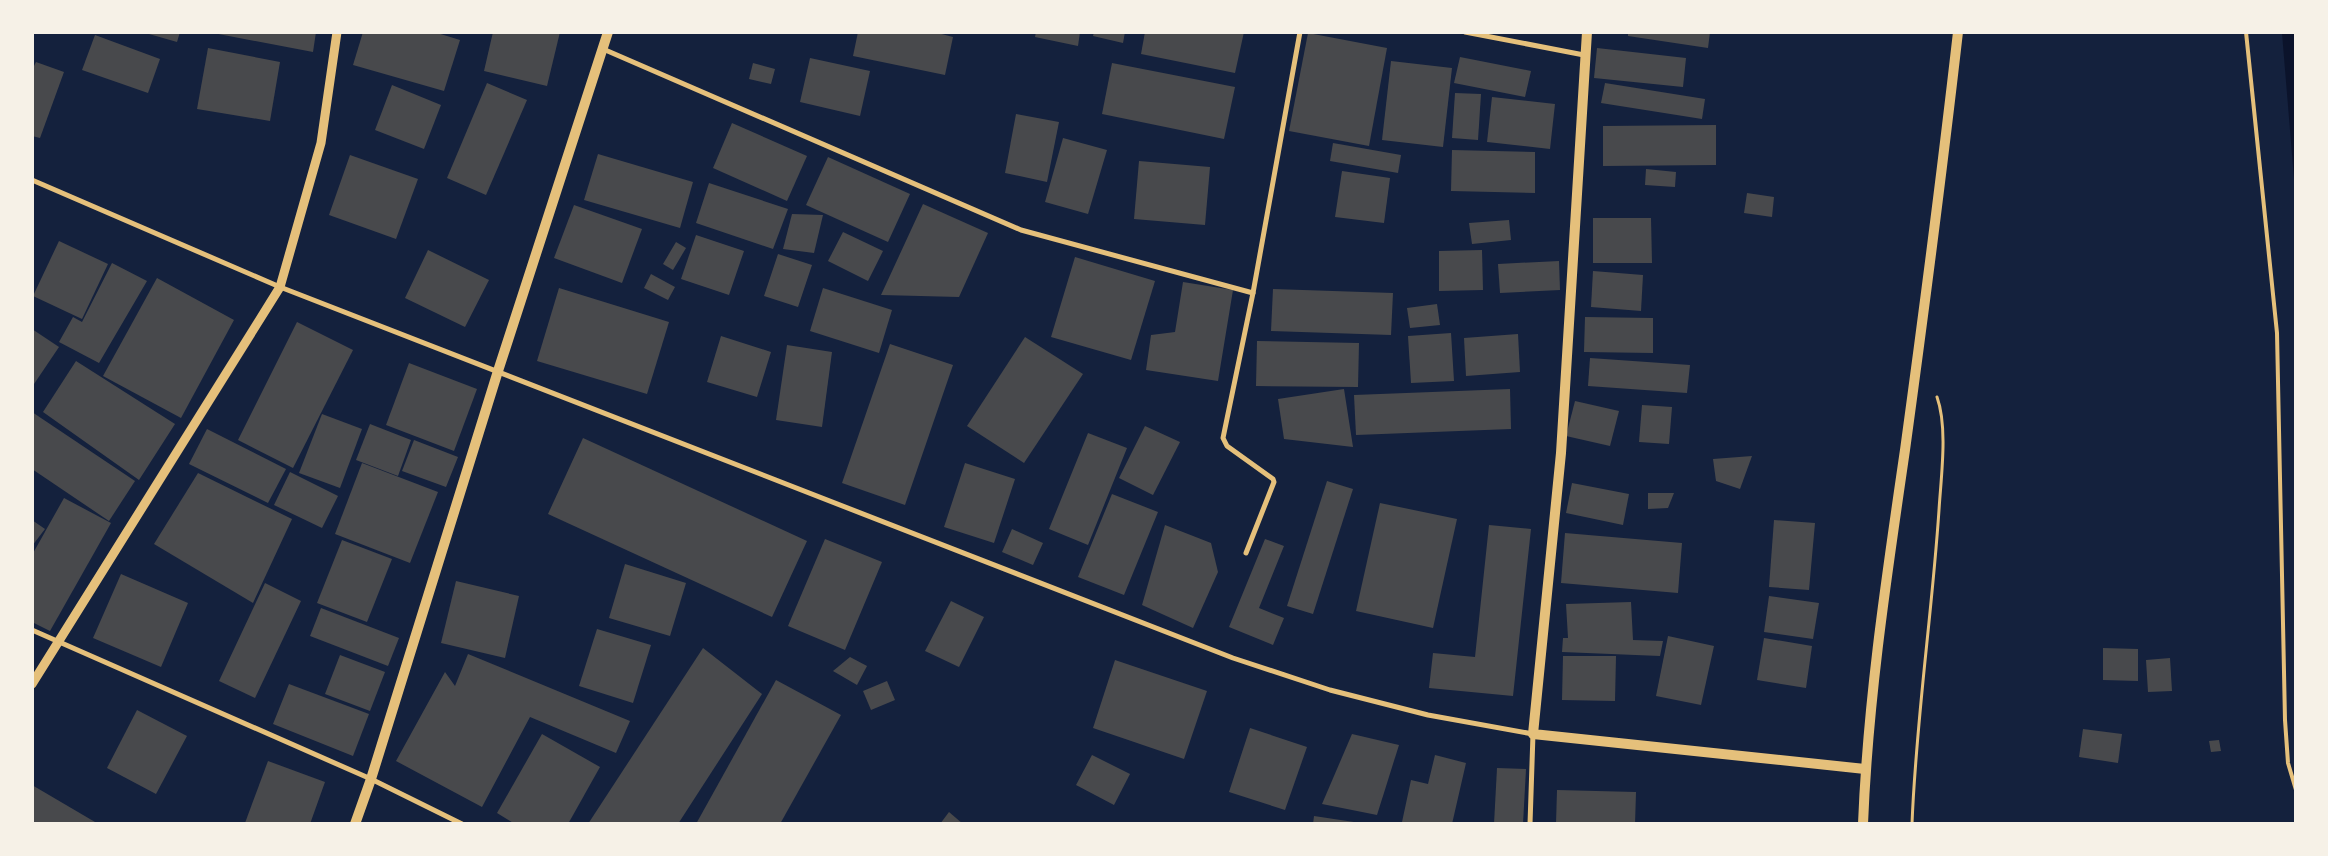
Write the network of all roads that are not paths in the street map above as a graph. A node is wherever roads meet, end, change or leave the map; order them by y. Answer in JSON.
{"nodes":[{"id":1,"x":337,"y":32,"type":"edge"},
{"id":2,"x":608,"y":32,"type":"edge"},
{"id":3,"x":1300,"y":32,"type":"edge"},
{"id":4,"x":1465,"y":32,"type":"edge"},
{"id":5,"x":1587,"y":32,"type":"edge"},
{"id":6,"x":1958,"y":32,"type":"edge"},
{"id":7,"x":2246,"y":32,"type":"edge"},
{"id":8,"x":603,"y":49,"type":"junction"},
{"id":9,"x":1584,"y":55,"type":"junction"},
{"id":10,"x":32,"y":180,"type":"edge"},
{"id":11,"x":280,"y":287,"type":"junction"},
{"id":12,"x":1253,"y":293,"type":"junction"},
{"id":13,"x":498,"y":371,"type":"junction"},
{"id":14,"x":1246,"y":553,"type":"dead end"},
{"id":15,"x":32,"y":630,"type":"edge"},
{"id":16,"x":59,"y":642,"type":"junction"},
{"id":17,"x":32,"y":684,"type":"edge"},
{"id":18,"x":1533,"y":734,"type":"junction"},
{"id":19,"x":1865,"y":769,"type":"junction"},
{"id":20,"x":371,"y":779,"type":"junction"},
{"id":21,"x":2296,"y":790,"type":"edge"},
{"id":22,"x":355,"y":824,"type":"edge"},
{"id":23,"x":462,"y":824,"type":"edge"},
{"id":24,"x":1530,"y":824,"type":"edge"},
{"id":25,"x":1864,"y":824,"type":"edge"}],
"edges":[{"from":1,"to":11,"type":"street"},
{"from":2,"to":8,"type":"main road"},
{"from":3,"to":12,"type":"street"},
{"from":4,"to":9,"type":"street"},
{"from":5,"to":9,"type":"main road"},
{"from":6,"to":19,"type":"main road"},
{"from":7,"to":21,"type":"lane"},
{"from":8,"to":12,"type":"street"},
{"from":8,"to":13,"type":"main road"},
{"from":9,"to":18,"type":"main road"},
{"from":10,"to":11,"type":"street"},
{"from":11,"to":13,"type":"street"},
{"from":11,"to":16,"type":"street"},
{"from":12,"to":14,"type":"street"},
{"from":13,"to":18,"type":"street"},
{"from":13,"to":20,"type":"main road"},
{"from":15,"to":16,"type":"street"},
{"from":16,"to":17,"type":"street"},
{"from":16,"to":20,"type":"street"},
{"from":18,"to":19,"type":"main road"},
{"from":18,"to":24,"type":"street"},
{"from":19,"to":25,"type":"main road"},
{"from":20,"to":22,"type":"main road"},
{"from":20,"to":23,"type":"street"}]}
